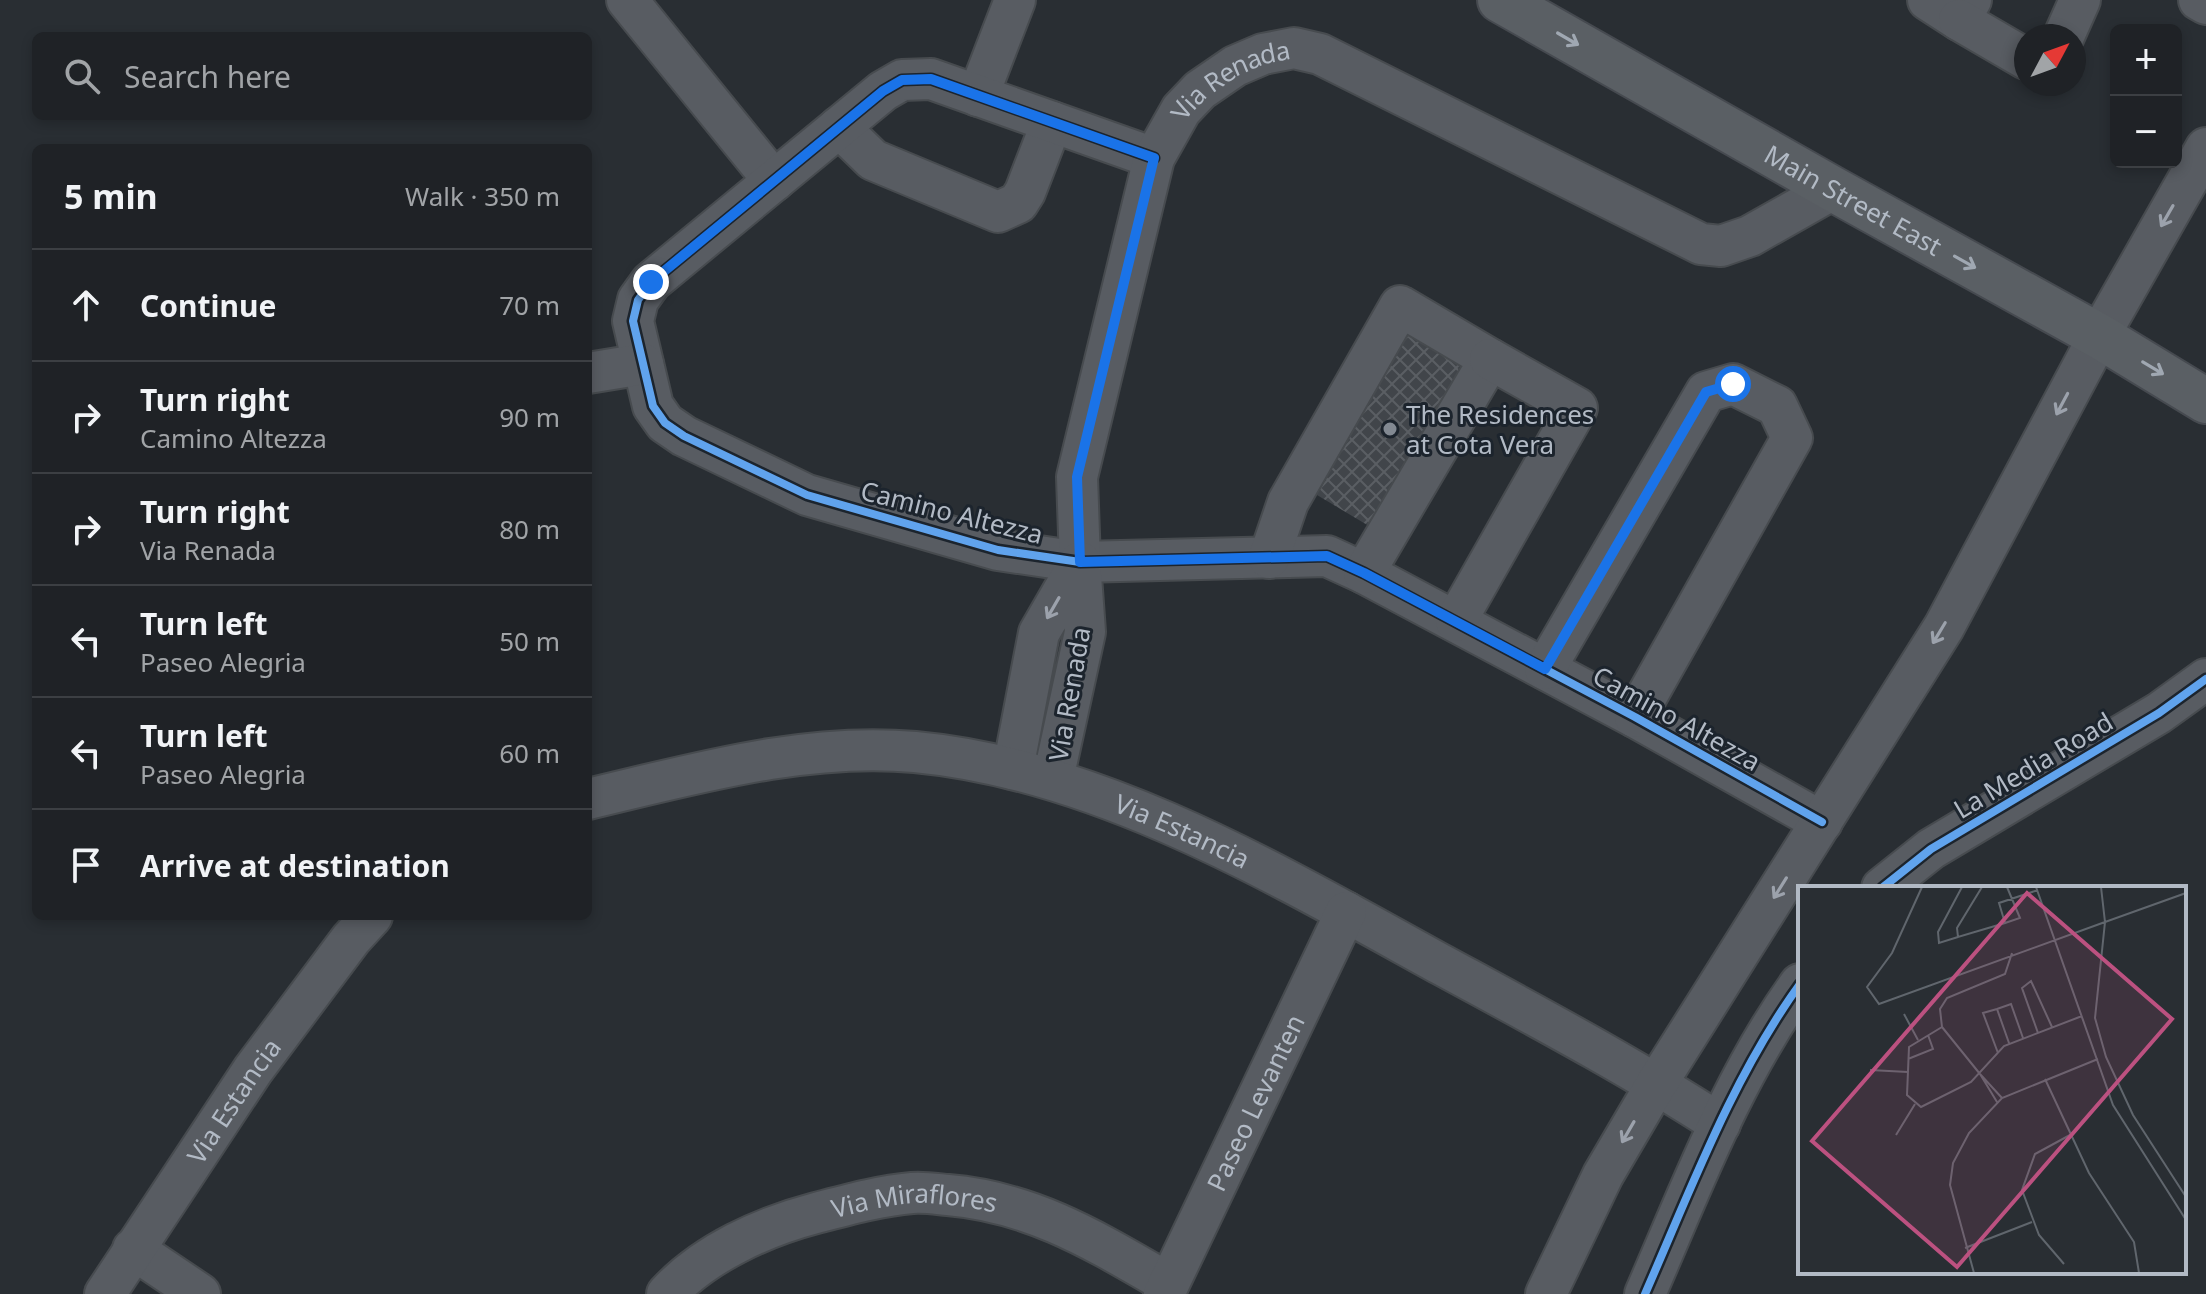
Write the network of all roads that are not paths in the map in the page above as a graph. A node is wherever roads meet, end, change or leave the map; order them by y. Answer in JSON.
{"nodes":[{"id":1,"x":627,"y":0,"type":"edge"},
{"id":2,"x":1015,"y":0,"type":"edge"},
{"id":3,"x":1500,"y":0,"type":"edge"},
{"id":4,"x":2080,"y":0,"type":"edge"},
{"id":5,"x":2199,"y":0,"type":"edge"},
{"id":6,"x":2206,"y":4,"type":"edge"},
{"id":7,"x":1953,"y":7,"type":"edge"},
{"id":8,"x":2069,"y":24,"type":"edge"},
{"id":9,"x":2014,"y":50,"type":"edge"},
{"id":10,"x":978,"y":96,"type":"junction"},
{"id":11,"x":1052,"y":122,"type":"junction"},
{"id":12,"x":839,"y":127,"type":"junction"},
{"id":13,"x":2206,"y":148,"type":"edge"},
{"id":14,"x":1154,"y":158,"type":"junction"},
{"id":15,"x":774,"y":181,"type":"junction"},
{"id":16,"x":1833,"y":189,"type":"junction"},
{"id":17,"x":2099,"y":336,"type":"junction"},
{"id":18,"x":1490,"y":359,"type":"junction"},
{"id":19,"x":643,"y":364,"type":"junction"},
{"id":20,"x":592,"y":372,"type":"edge"},
{"id":21,"x":2206,"y":401,"type":"edge"},
{"id":22,"x":1269,"y":558,"type":"junction"},
{"id":23,"x":1080,"y":562,"type":"junction"},
{"id":24,"x":1364,"y":573,"type":"junction"},
{"id":25,"x":1456,"y":621,"type":"junction"},
{"id":26,"x":1545,"y":669,"type":"junction"},
{"id":27,"x":2206,"y":679,"type":"edge"},
{"id":28,"x":1635,"y":717,"type":"junction"},
{"id":29,"x":1013,"y":769,"type":"junction"},
{"id":30,"x":1053,"y":779,"type":"junction"},
{"id":31,"x":592,"y":798,"type":"edge"},
{"id":32,"x":1822,"y":822,"type":"junction"},
{"id":33,"x":1885,"y":886,"type":"edge"},
{"id":34,"x":1346,"y":912,"type":"junction"},
{"id":35,"x":368,"y":920,"type":"edge"},
{"id":36,"x":1798,"y":987,"type":"edge"},
{"id":37,"x":1657,"y":1083,"type":"junction"},
{"id":38,"x":1720,"y":1124,"type":"junction"},
{"id":39,"x":133,"y":1249,"type":"junction"},
{"id":40,"x":1166,"y":1289,"type":"edge"},
{"id":41,"x":105,"y":1294,"type":"edge"},
{"id":42,"x":200,"y":1294,"type":"edge"},
{"id":43,"x":667,"y":1294,"type":"edge"},
{"id":44,"x":1546,"y":1294,"type":"edge"},
{"id":45,"x":1645,"y":1294,"type":"edge"}],
"edges":[{"from":1,"to":15,"type":"street"},
{"from":2,"to":10,"type":"street"},
{"from":3,"to":16,"type":"main road","name":"Main Street East","one_way":true},
{"from":4,"to":8,"type":"street"},
{"from":5,"to":6,"type":"street"},
{"from":7,"to":9,"type":"street"},
{"from":10,"to":11,"type":"street","name":"Camino Altezza"},
{"from":10,"to":12,"type":"street","name":"Camino Altezza"},
{"from":11,"to":12,"type":"street"},
{"from":11,"to":14,"type":"street","name":"Camino Altezza"},
{"from":12,"to":15,"type":"street","name":"Camino Altezza"},
{"from":13,"to":17,"type":"street","one_way":true},
{"from":14,"to":16,"type":"street","name":"Via Renada"},
{"from":14,"to":23,"type":"street","name":"Via Renada"},
{"from":15,"to":19,"type":"street","name":"Camino Altezza"},
{"from":16,"to":17,"type":"main road","name":"Main Street East","one_way":true},
{"from":17,"to":21,"type":"main road","name":"Main Street East","one_way":true},
{"from":17,"to":32,"type":"street","one_way":true},
{"from":18,"to":22,"type":"street"},
{"from":18,"to":24,"type":"street"},
{"from":18,"to":25,"type":"street"},
{"from":19,"to":20,"type":"street"},
{"from":19,"to":23,"type":"street","name":"Camino Altezza"},
{"from":22,"to":23,"type":"street","name":"Camino Altezza"},
{"from":22,"to":24,"type":"street","name":"Camino Altezza"},
{"from":23,"to":29,"type":"street","name":"Via Renada","one_way":true},
{"from":23,"to":30,"type":"street","name":"Via Renada"},
{"from":24,"to":25,"type":"street","name":"Camino Altezza"},
{"from":25,"to":26,"type":"street","name":"Camino Altezza"},
{"from":26,"to":28,"type":"street","name":"Camino Altezza"},
{"from":26,"to":28,"type":"street"},
{"from":27,"to":33,"type":"street","name":"La Media Road"},
{"from":28,"to":32,"type":"street","name":"Camino Altezza"},
{"from":29,"to":30,"type":"street","name":"Via Estancia"},
{"from":29,"to":31,"type":"street","name":"Via Estancia"},
{"from":30,"to":34,"type":"street","name":"Via Estancia"},
{"from":32,"to":37,"type":"street","one_way":true},
{"from":34,"to":37,"type":"street","name":"Via Estancia"},
{"from":34,"to":40,"type":"street","name":"Paseo Levanten"},
{"from":35,"to":39,"type":"street","name":"Via Estancia"},
{"from":36,"to":38,"type":"street"},
{"from":37,"to":38,"type":"street","name":"Via Estancia"},
{"from":37,"to":44,"type":"street","one_way":true},
{"from":38,"to":45,"type":"street"},
{"from":39,"to":41,"type":"street","name":"Via Estancia"},
{"from":39,"to":42,"type":"street"},
{"from":40,"to":43,"type":"street","name":"Via Miraflores"}]}
